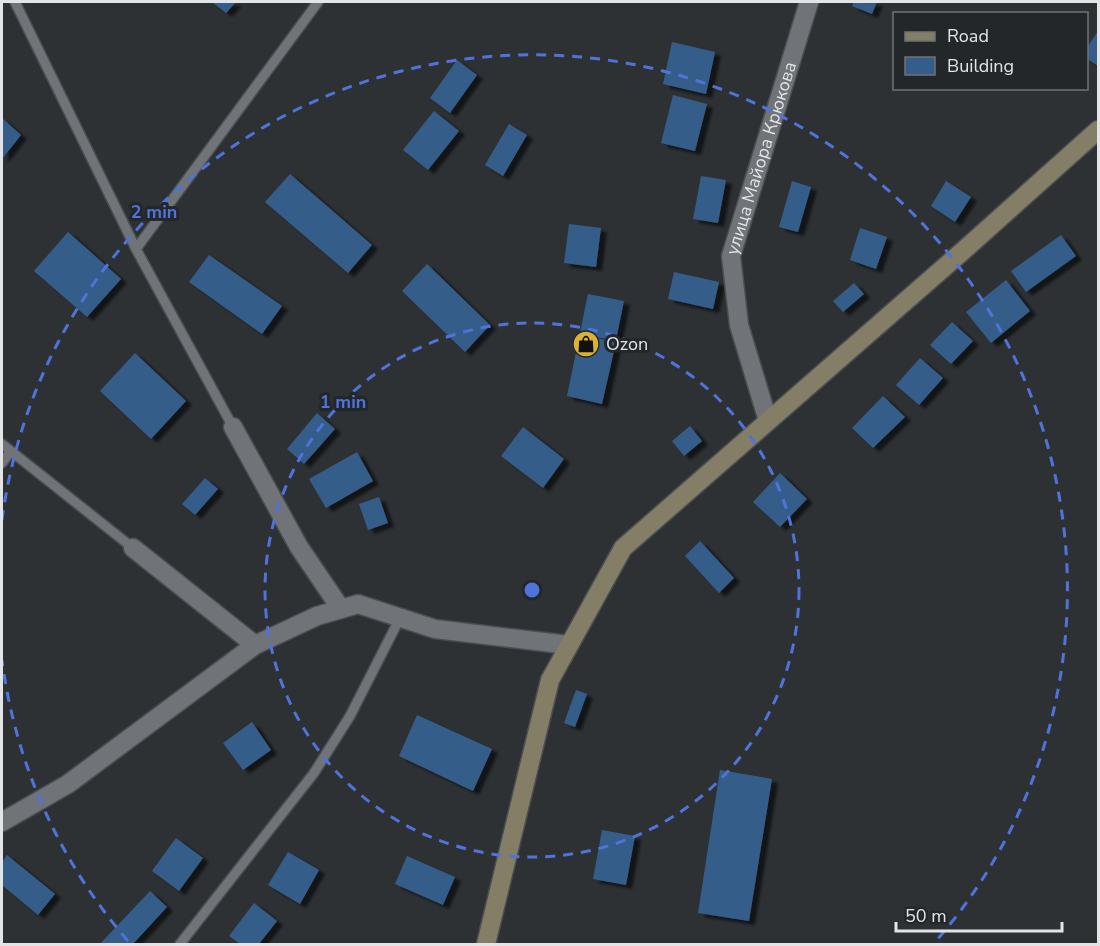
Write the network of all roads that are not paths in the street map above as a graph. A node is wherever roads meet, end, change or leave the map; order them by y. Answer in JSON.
{"nodes":[{"id":1,"x":15,"y":2,"type":"edge"},
{"id":2,"x":318,"y":2,"type":"edge"},
{"id":3,"x":809,"y":2,"type":"edge"},
{"id":4,"x":1098,"y":130,"type":"edge"},
{"id":5,"x":136,"y":249,"type":"junction"},
{"id":6,"x":768,"y":421,"type":"junction"},
{"id":7,"x":233,"y":427,"type":"joint"},
{"id":8,"x":2,"y":444,"type":"edge"},
{"id":9,"x":11,"y":451,"type":"junction"},
{"id":10,"x":2,"y":463,"type":"edge"},
{"id":11,"x":133,"y":548,"type":"joint"},
{"id":12,"x":342,"y":609,"type":"junction"},
{"id":13,"x":400,"y":618,"type":"junction"},
{"id":14,"x":255,"y":645,"type":"junction"},
{"id":15,"x":569,"y":645,"type":"junction"},
{"id":16,"x":2,"y":822,"type":"edge"},
{"id":17,"x":180,"y":945,"type":"edge"},
{"id":18,"x":486,"y":945,"type":"edge"}],
"edges":[{"from":1,"to":5,"type":"lane"},
{"from":2,"to":5,"type":"lane"},
{"from":3,"to":6,"type":"street","name":"улица Майора Крюкова"},
{"from":4,"to":6,"type":"main road"},
{"from":5,"to":7,"type":"lane"},
{"from":6,"to":15,"type":"main road"},
{"from":7,"to":12,"type":"street"},
{"from":8,"to":9,"type":"lane"},
{"from":9,"to":10,"type":"lane"},
{"from":9,"to":11,"type":"lane"},
{"from":11,"to":14,"type":"street"},
{"from":12,"to":13,"type":"street"},
{"from":12,"to":14,"type":"street"},
{"from":13,"to":15,"type":"street"},
{"from":13,"to":17,"type":"lane"},
{"from":14,"to":16,"type":"street"},
{"from":15,"to":18,"type":"main road"}]}
